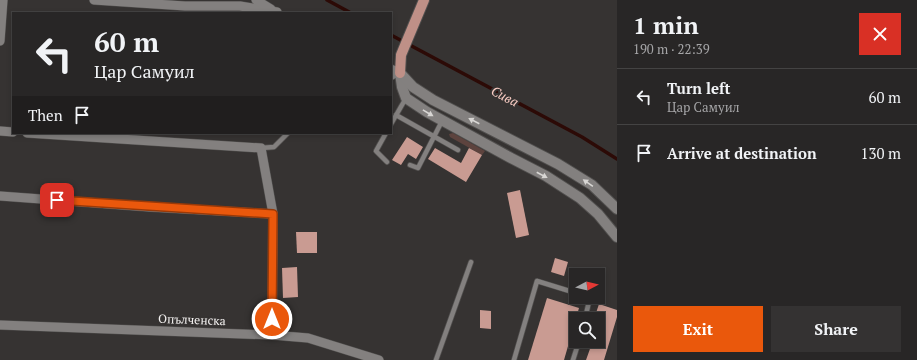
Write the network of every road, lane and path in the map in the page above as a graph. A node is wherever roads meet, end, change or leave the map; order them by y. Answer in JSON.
{"nodes":[{"id":1,"x":3,"y":0,"type":"edge"},
{"id":2,"x":94,"y":0,"type":"edge"},
{"id":3,"x":256,"y":0,"type":"edge"},
{"id":4,"x":424,"y":0,"type":"edge"},
{"id":5,"x":278,"y":12,"type":"edge"},
{"id":6,"x":0,"y":41,"type":"edge"},
{"id":7,"x":394,"y":73,"type":"edge"},
{"id":8,"x":406,"y":98,"type":"junction"},
{"id":9,"x":396,"y":115,"type":"junction"},
{"id":10,"x":442,"y":120,"type":"junction"},
{"id":11,"x":392,"y":122,"type":"edge"},
{"id":12,"x":0,"y":131,"type":"edge"},
{"id":13,"x":12,"y":132,"type":"edge"},
{"id":14,"x":43,"y":134,"type":"edge"},
{"id":15,"x":287,"y":134,"type":"edge"},
{"id":16,"x":385,"y":134,"type":"edge"},
{"id":17,"x":433,"y":136,"type":"junction"},
{"id":18,"x":261,"y":148,"type":"junction"},
{"id":19,"x":458,"y":150,"type":"dead end"},
{"id":20,"x":387,"y":162,"type":"dead end"},
{"id":21,"x":410,"y":165,"type":"dead end"},
{"id":22,"x":0,"y":196,"type":"edge"},
{"id":23,"x":617,"y":209,"type":"edge"},
{"id":24,"x":273,"y":214,"type":"junction"},
{"id":25,"x":617,"y":237,"type":"edge"},
{"id":26,"x":471,"y":262,"type":"dead end"},
{"id":27,"x":569,"y":291,"type":"edge"},
{"id":28,"x":0,"y":325,"type":"edge"},
{"id":29,"x":272,"y":334,"type":"junction"},
{"id":30,"x":577,"y":348,"type":"edge"},
{"id":31,"x":351,"y":356,"type":"edge"},
{"id":32,"x":379,"y":360,"type":"edge"},
{"id":33,"x":436,"y":360,"type":"edge"},
{"id":34,"x":514,"y":360,"type":"edge"},
{"id":35,"x":573,"y":360,"type":"edge"}],
"edges":[{"from":1,"to":6,"type":"street"},
{"from":2,"to":5,"type":"street"},
{"from":3,"to":5,"type":"street"},
{"from":4,"to":7,"type":"main road"},
{"from":7,"to":8,"type":"street"},
{"from":23,"to":7,"type":"street","one_way":true},
{"from":8,"to":9,"type":"lane"},
{"from":8,"to":10,"type":"street","one_way":true},
{"from":9,"to":11,"type":"lane"},
{"from":9,"to":17,"type":"lane"},
{"from":10,"to":17,"type":"lane"},
{"from":10,"to":25,"type":"street","one_way":true},
{"from":12,"to":13,"type":"street"},
{"from":14,"to":18,"type":"street"},
{"from":15,"to":18,"type":"lane"},
{"from":16,"to":20,"type":"lane"},
{"from":17,"to":19,"type":"lane"},
{"from":17,"to":21,"type":"lane"},
{"from":18,"to":24,"type":"street"},
{"from":22,"to":24,"type":"street"},
{"from":24,"to":29,"type":"street"},
{"from":26,"to":33,"type":"lane"},
{"from":27,"to":34,"type":"lane"},
{"from":28,"to":29,"type":"street","name":"Опълченска"},
{"from":29,"to":31,"type":"street","name":"Опълченска"},
{"from":30,"to":35,"type":"lane"},
{"from":31,"to":32,"type":"street","name":"Опълченска"}]}
